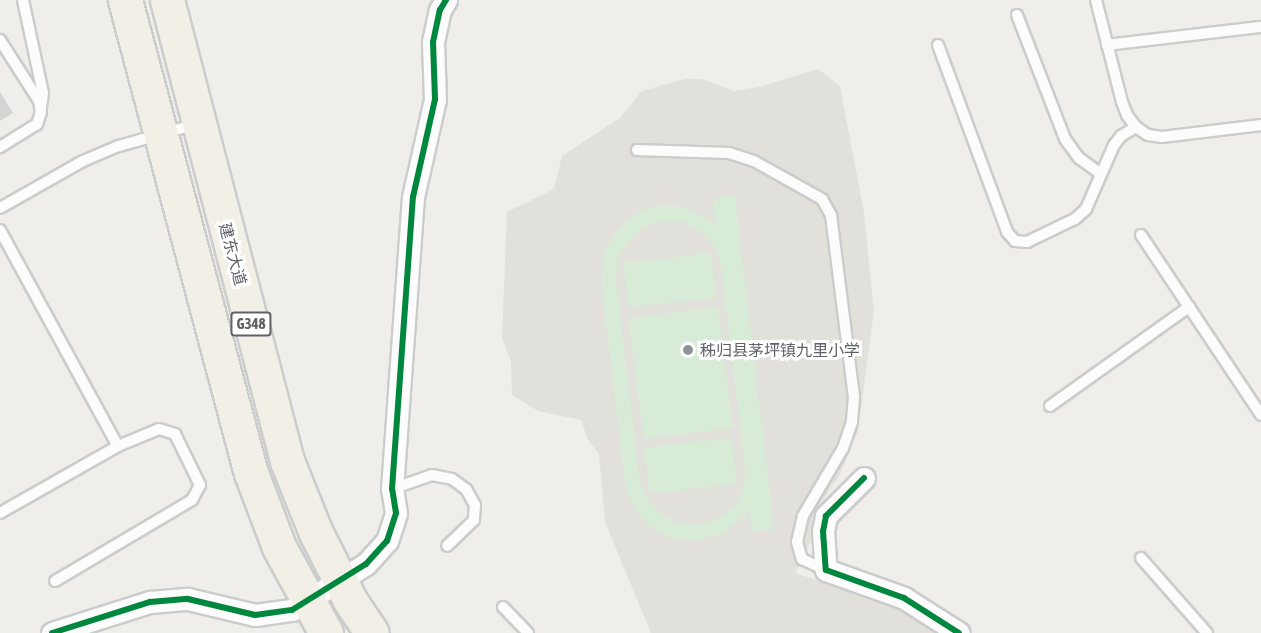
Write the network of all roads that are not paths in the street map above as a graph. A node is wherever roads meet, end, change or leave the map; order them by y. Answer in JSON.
{"nodes":[{"id":1,"x":23,"y":0,"type":"edge"},
{"id":2,"x":125,"y":0,"type":"edge"},
{"id":3,"x":167,"y":0,"type":"edge"},
{"id":4,"x":446,"y":0,"type":"edge"},
{"id":5,"x":1096,"y":0,"type":"edge"},
{"id":6,"x":1017,"y":15,"type":"dead end"},
{"id":7,"x":1261,"y":27,"type":"edge"},
{"id":8,"x":0,"y":40,"type":"edge"},
{"id":9,"x":938,"y":45,"type":"dead end"},
{"id":10,"x":1107,"y":45,"type":"junction"},
{"id":11,"x":40,"y":112,"type":"junction"},
{"id":12,"x":199,"y":124,"type":"junction"},
{"id":13,"x":1261,"y":125,"type":"edge"},
{"id":14,"x":1136,"y":127,"type":"junction"},
{"id":15,"x":161,"y":134,"type":"junction"},
{"id":16,"x":0,"y":147,"type":"edge"},
{"id":17,"x":637,"y":150,"type":"dead end"},
{"id":18,"x":1101,"y":174,"type":"junction"},
{"id":19,"x":0,"y":208,"type":"edge"},
{"id":20,"x":0,"y":230,"type":"edge"},
{"id":21,"x":1141,"y":235,"type":"dead end"},
{"id":22,"x":1189,"y":307,"type":"junction"},
{"id":23,"x":1050,"y":406,"type":"dead end"},
{"id":24,"x":1261,"y":415,"type":"edge"},
{"id":25,"x":118,"y":446,"type":"junction"},
{"id":26,"x":864,"y":478,"type":"dead end"},
{"id":27,"x":392,"y":489,"type":"junction"},
{"id":28,"x":0,"y":513,"type":"edge"},
{"id":29,"x":447,"y":546,"type":"dead end"},
{"id":30,"x":1141,"y":558,"type":"dead end"},
{"id":31,"x":826,"y":570,"type":"junction"},
{"id":32,"x":55,"y":581,"type":"dead end"},
{"id":33,"x":341,"y":582,"type":"junction"},
{"id":34,"x":308,"y":602,"type":"junction"},
{"id":35,"x":503,"y":607,"type":"dead end"},
{"id":36,"x":52,"y":633,"type":"edge"},
{"id":37,"x":326,"y":633,"type":"edge"},
{"id":38,"x":372,"y":633,"type":"edge"},
{"id":39,"x":528,"y":633,"type":"edge"},
{"id":40,"x":959,"y":633,"type":"edge"},
{"id":41,"x":1207,"y":633,"type":"edge"}],
"edges":[{"from":1,"to":11,"type":"lane"},
{"from":2,"to":15,"type":"highway","number":"G348"},
{"from":3,"to":12,"type":"highway","name":"建东大道","number":"G348"},
{"from":4,"to":27,"type":"street"},
{"from":5,"to":10,"type":"lane"},
{"from":6,"to":18,"type":"lane"},
{"from":7,"to":10,"type":"lane"},
{"from":8,"to":11,"type":"lane"},
{"from":9,"to":18,"type":"lane"},
{"from":10,"to":14,"type":"lane"},
{"from":11,"to":16,"type":"lane"},
{"from":12,"to":15,"type":"lane"},
{"from":12,"to":33,"type":"highway","name":"建东大道","number":"G348"},
{"from":13,"to":14,"type":"lane"},
{"from":14,"to":18,"type":"lane"},
{"from":15,"to":19,"type":"lane"},
{"from":15,"to":34,"type":"highway","number":"G348"},
{"from":17,"to":31,"type":"lane"},
{"from":20,"to":25,"type":"lane"},
{"from":21,"to":22,"type":"lane"},
{"from":22,"to":23,"type":"lane"},
{"from":22,"to":24,"type":"lane"},
{"from":25,"to":28,"type":"lane"},
{"from":25,"to":32,"type":"lane"},
{"from":26,"to":31,"type":"street"},
{"from":27,"to":29,"type":"lane"},
{"from":27,"to":33,"type":"street"},
{"from":30,"to":41,"type":"lane"},
{"from":31,"to":40,"type":"street"},
{"from":33,"to":34,"type":"street"},
{"from":33,"to":38,"type":"highway","name":"建东大道","number":"G348"},
{"from":34,"to":36,"type":"street"},
{"from":34,"to":37,"type":"highway","number":"G348"},
{"from":35,"to":39,"type":"lane"}]}
